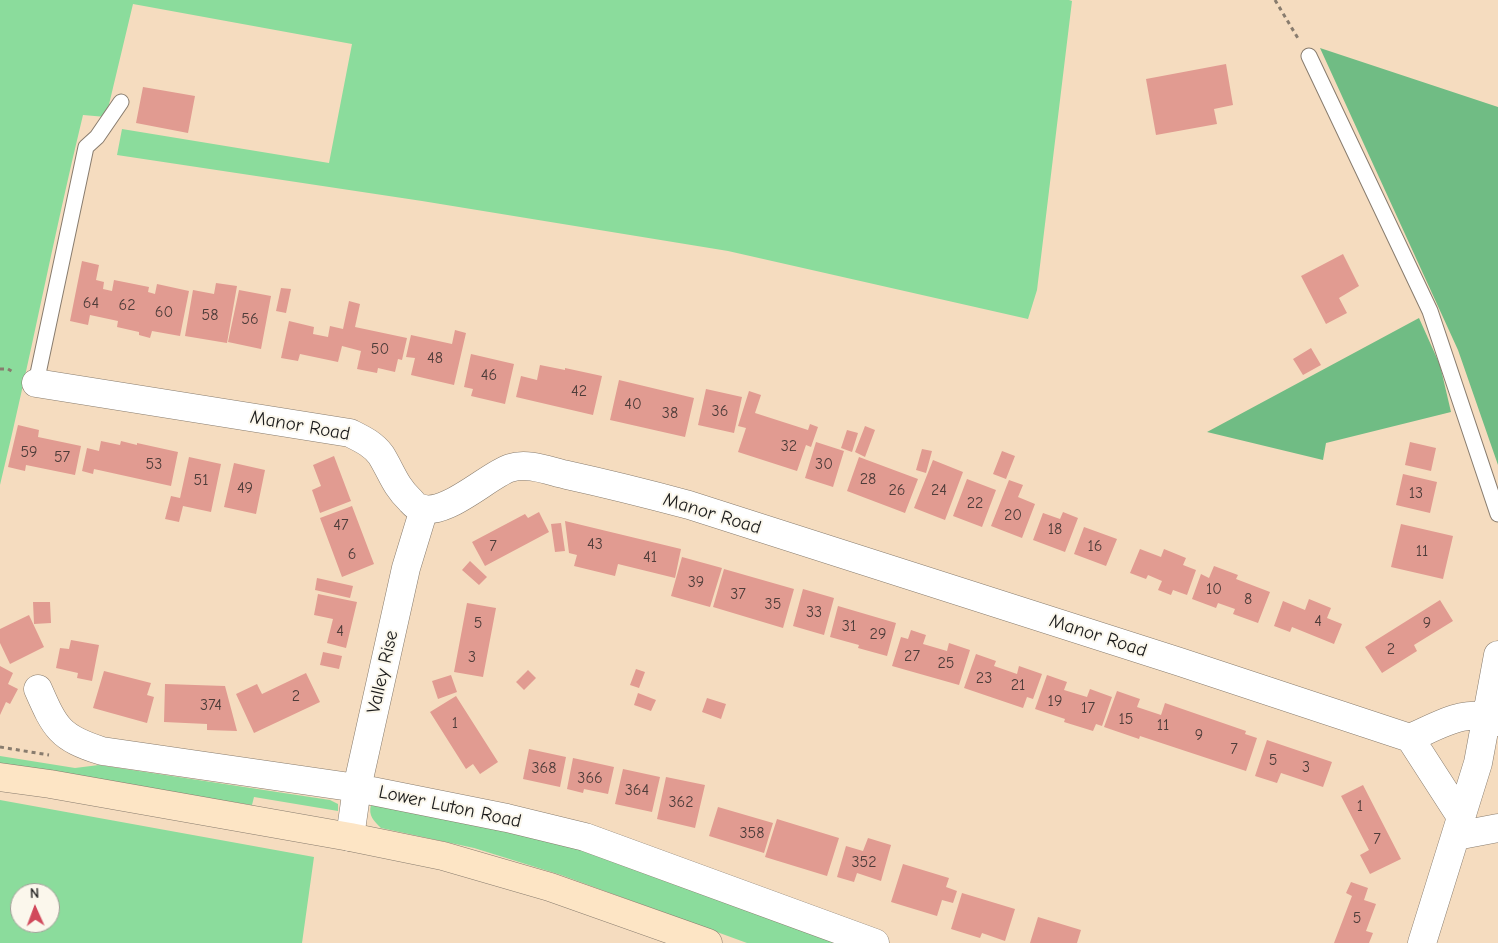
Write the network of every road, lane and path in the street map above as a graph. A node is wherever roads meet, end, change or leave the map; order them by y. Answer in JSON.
{"nodes":[{"id":1,"x":1275,"y":0,"type":"edge"},
{"id":2,"x":1308,"y":56,"type":"joint"},
{"id":3,"x":121,"y":102,"type":"dead end"},
{"id":4,"x":36,"y":383,"type":"joint"},
{"id":5,"x":424,"y":509,"type":"junction"},
{"id":6,"x":1498,"y":514,"type":"edge"},
{"id":7,"x":1498,"y":655,"type":"edge"},
{"id":8,"x":38,"y":689,"type":"dead end"},
{"id":9,"x":1492,"y":718,"type":"edge"},
{"id":10,"x":1410,"y":738,"type":"junction"},
{"id":11,"x":0,"y":777,"type":"edge"},
{"id":12,"x":357,"y":788,"type":"junction"},
{"id":13,"x":1459,"y":826,"type":"junction"},
{"id":14,"x":1498,"y":828,"type":"edge"},
{"id":15,"x":350,"y":837,"type":"junction"},
{"id":16,"x":708,"y":943,"type":"edge"},
{"id":17,"x":875,"y":943,"type":"edge"},
{"id":18,"x":1422,"y":943,"type":"edge"}],
"edges":[{"from":1,"to":2,"type":"path"},
{"from":2,"to":6,"type":"lane"},
{"from":3,"to":4,"type":"lane"},
{"from":4,"to":5,"type":"street","name":"Manor Road"},
{"from":5,"to":10,"type":"street","name":"Manor Road"},
{"from":5,"to":12,"type":"street","name":"Valley Rise"},
{"from":7,"to":9,"type":"street"},
{"from":8,"to":12,"type":"street","name":"Lower Luton Road"},
{"from":9,"to":10,"type":"street"},
{"from":9,"to":13,"type":"street"},
{"from":10,"to":13,"type":"street"},
{"from":11,"to":15,"type":"main road"},
{"from":12,"to":15,"type":"street","name":"Valley Rise"},
{"from":12,"to":17,"type":"street","name":"Lower Luton Road"},
{"from":13,"to":14,"type":"street"},
{"from":13,"to":18,"type":"street"},
{"from":15,"to":16,"type":"main road"}]}
